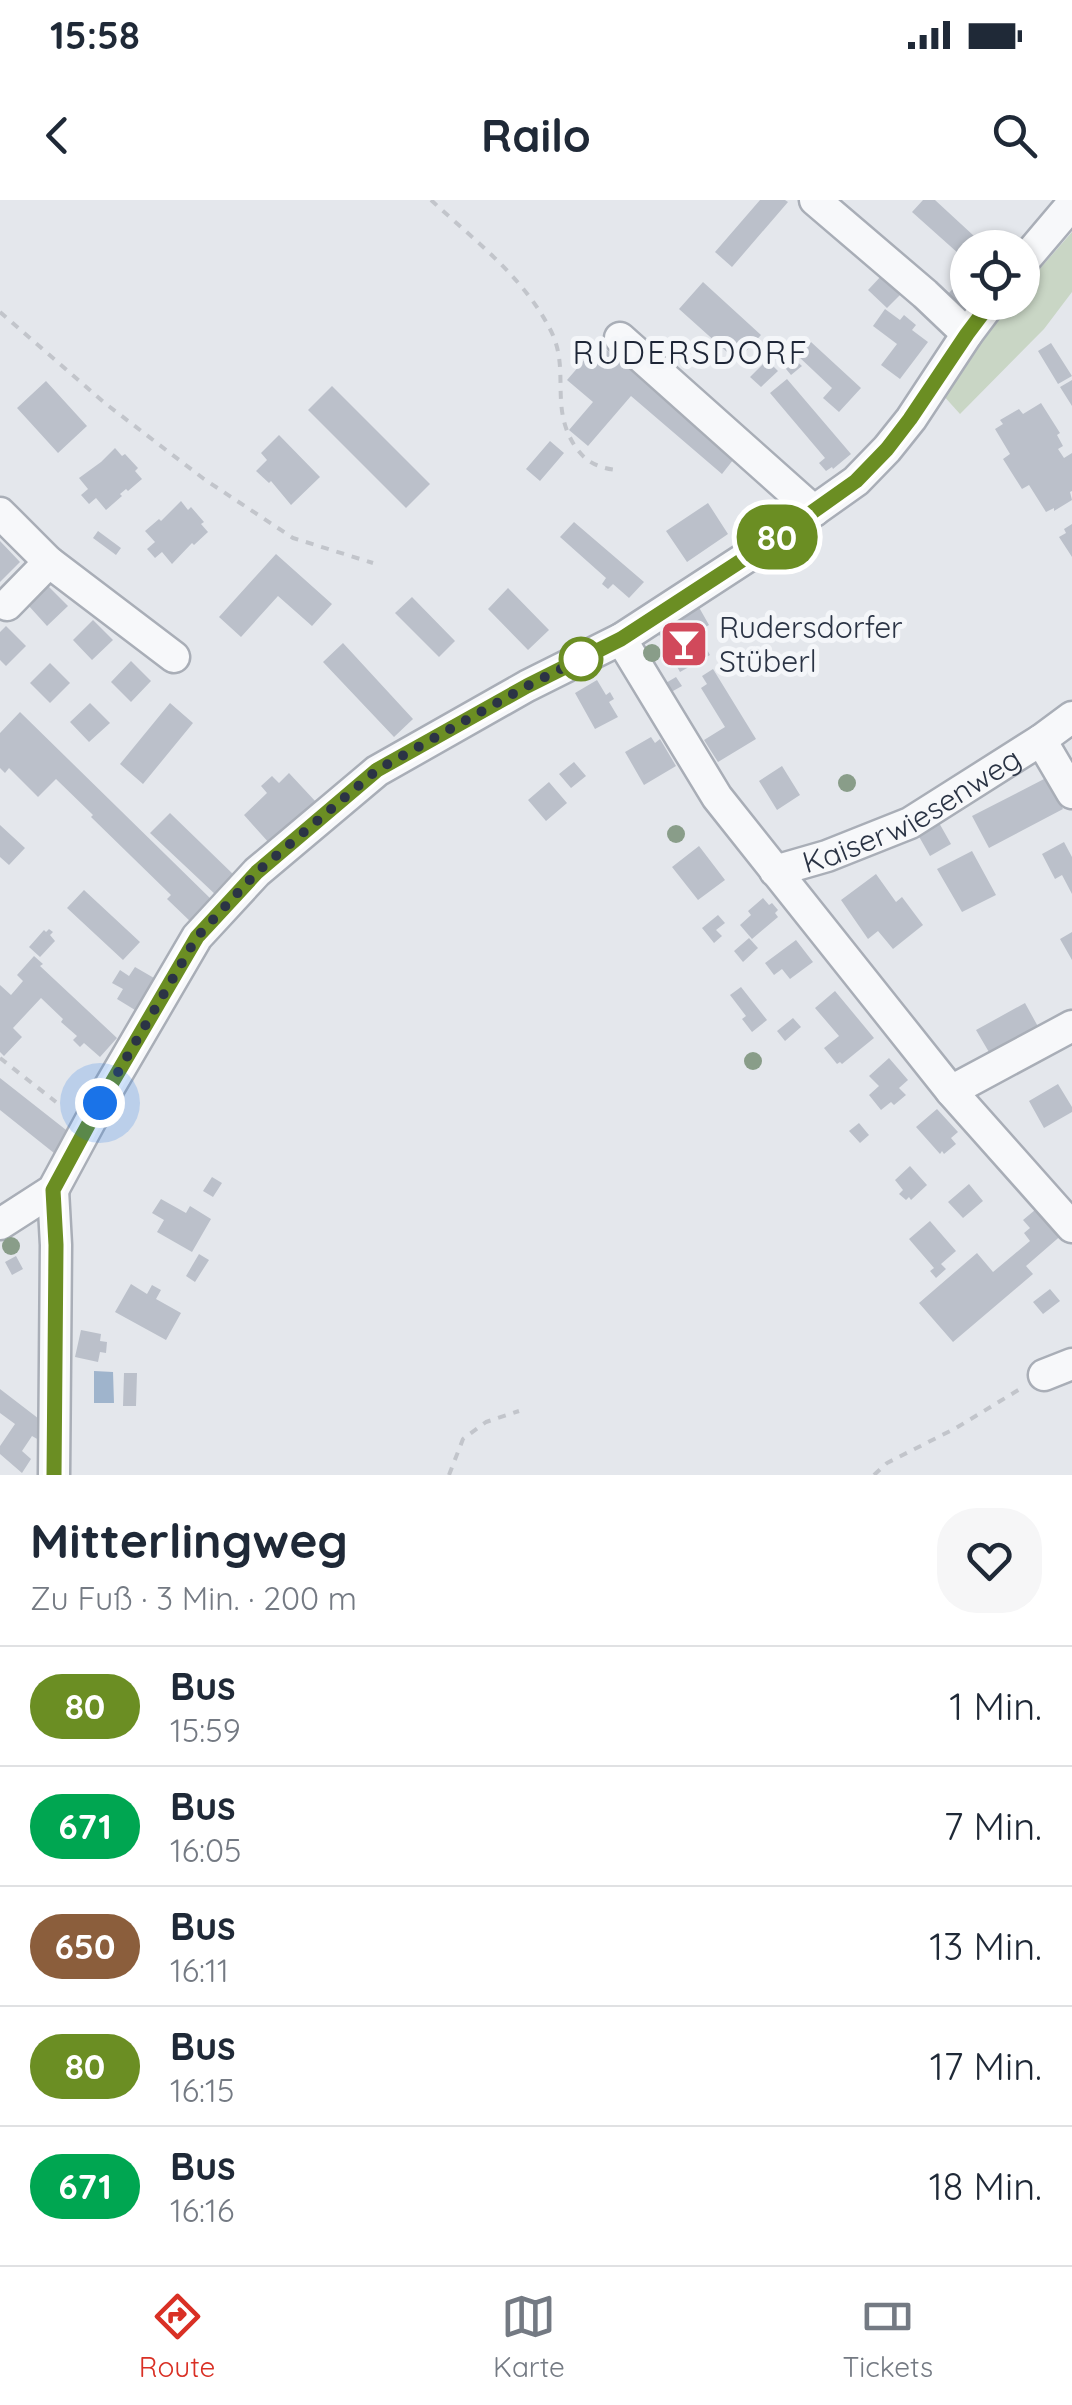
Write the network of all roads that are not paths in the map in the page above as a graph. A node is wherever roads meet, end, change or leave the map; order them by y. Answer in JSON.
{"nodes":[{"id":1,"x":815,"y":200,"type":"edge"},
{"id":2,"x":1072,"y":204,"type":"edge"},
{"id":3,"x":1040,"y":242,"type":"edge"},
{"id":4,"x":978,"y":320,"type":"edge"},
{"id":5,"x":967,"y":334,"type":"junction"},
{"id":6,"x":620,"y":338,"type":"dead end"},
{"id":7,"x":814,"y":511,"type":"junction"},
{"id":8,"x":0,"y":513,"type":"edge"},
{"id":9,"x":49,"y":562,"type":"junction"},
{"id":10,"x":7,"y":605,"type":"dead end"},
{"id":11,"x":621,"y":639,"type":"junction"},
{"id":12,"x":174,"y":658,"type":"dead end"},
{"id":13,"x":1072,"y":717,"type":"edge"},
{"id":14,"x":1041,"y":740,"type":"junction"},
{"id":15,"x":1072,"y":792,"type":"edge"},
{"id":16,"x":775,"y":871,"type":"junction"},
{"id":17,"x":1072,"y":1026,"type":"edge"},
{"id":18,"x":951,"y":1091,"type":"junction"},
{"id":19,"x":53,"y":1190,"type":"junction"},
{"id":20,"x":0,"y":1224,"type":"edge"},
{"id":21,"x":1071,"y":1225,"type":"edge"},
{"id":22,"x":54,"y":1475,"type":"edge"}],
"edges":[{"from":1,"to":5,"type":"street"},
{"from":2,"to":3,"type":"street"},
{"from":4,"to":5,"type":"street"},
{"from":5,"to":7,"type":"street"},
{"from":6,"to":7,"type":"street"},
{"from":7,"to":11,"type":"street"},
{"from":8,"to":9,"type":"street"},
{"from":9,"to":10,"type":"street"},
{"from":9,"to":12,"type":"street"},
{"from":11,"to":16,"type":"street"},
{"from":11,"to":19,"type":"street"},
{"from":13,"to":14,"type":"street","name":"Kaiserwiesenweg"},
{"from":14,"to":15,"type":"street","name":"Kaiserwiesenweg"},
{"from":14,"to":16,"type":"street","name":"Kaiserwiesenweg"},
{"from":16,"to":18,"type":"street"},
{"from":17,"to":18,"type":"street"},
{"from":18,"to":21,"type":"street"},
{"from":19,"to":20,"type":"street"},
{"from":19,"to":22,"type":"street"}]}
